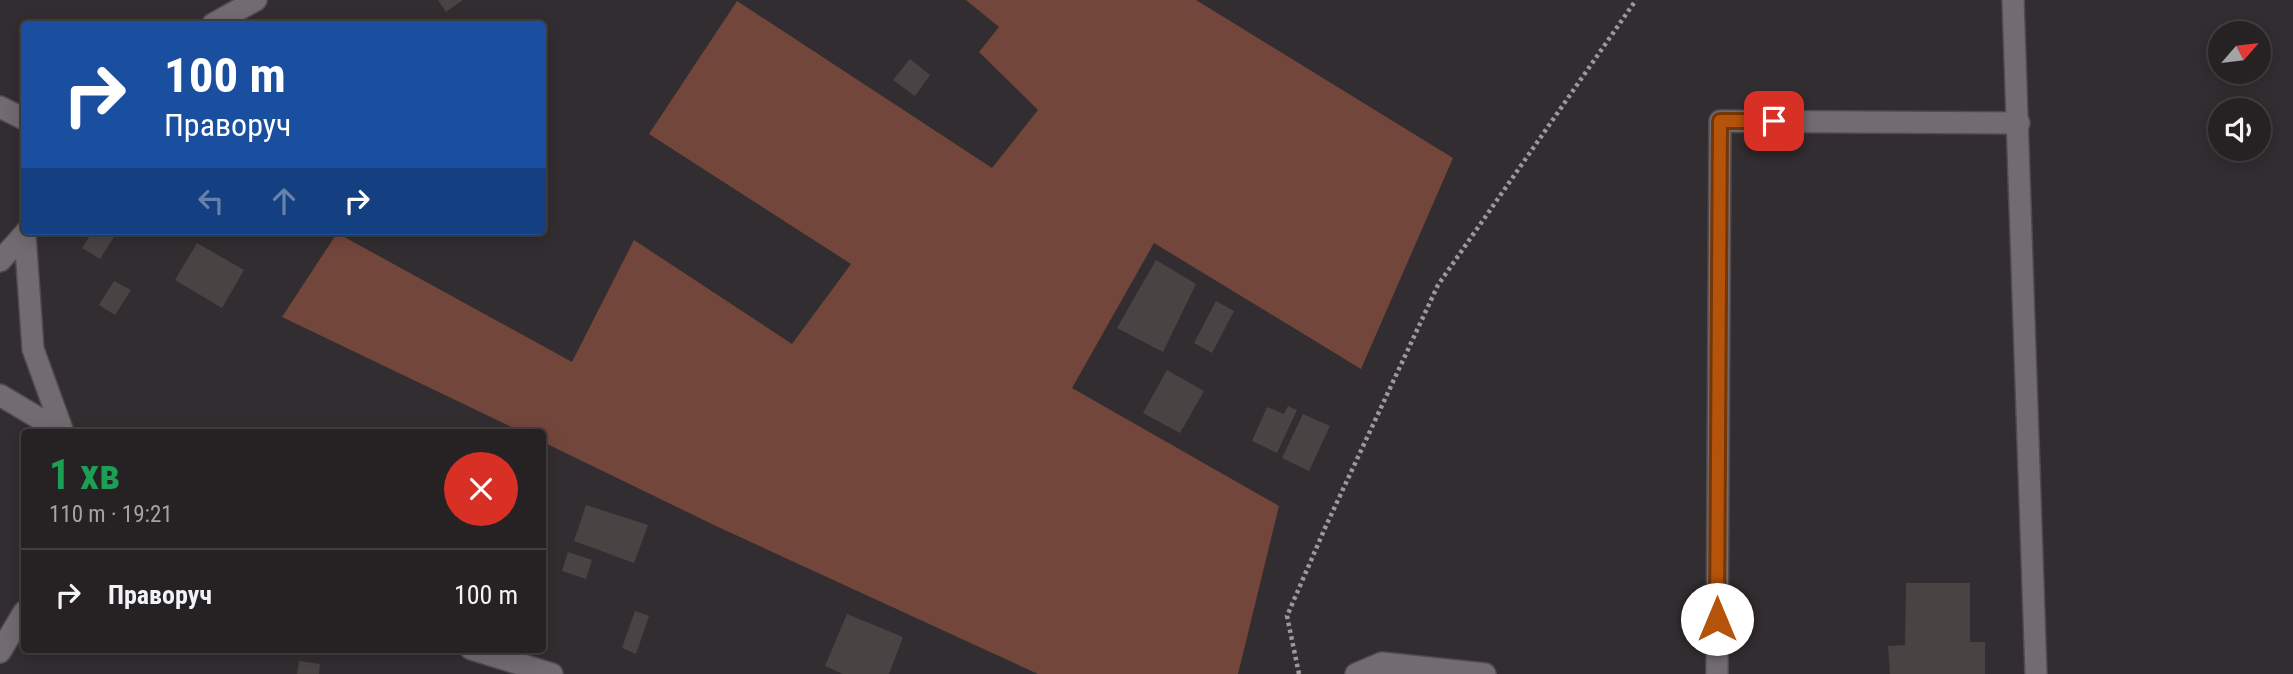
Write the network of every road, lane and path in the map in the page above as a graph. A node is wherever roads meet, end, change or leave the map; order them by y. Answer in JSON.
{"nodes":[{"id":1,"x":256,"y":0,"type":"edge"},
{"id":2,"x":1636,"y":0,"type":"edge"},
{"id":3,"x":2013,"y":0,"type":"edge"},
{"id":4,"x":218,"y":21,"type":"edge"},
{"id":5,"x":0,"y":107,"type":"edge"},
{"id":6,"x":21,"y":118,"type":"edge"},
{"id":7,"x":2018,"y":123,"type":"junction"},
{"id":8,"x":24,"y":235,"type":"edge"},
{"id":9,"x":26,"y":235,"type":"edge"},
{"id":10,"x":0,"y":261,"type":"edge"},
{"id":11,"x":0,"y":395,"type":"edge"},
{"id":12,"x":57,"y":429,"type":"edge"},
{"id":13,"x":61,"y":429,"type":"edge"},
{"id":14,"x":21,"y":617,"type":"edge"},
{"id":15,"x":0,"y":652,"type":"edge"},
{"id":16,"x":484,"y":653,"type":"edge"},
{"id":17,"x":552,"y":674,"type":"edge"},
{"id":18,"x":1299,"y":674,"type":"edge"},
{"id":19,"x":1356,"y":674,"type":"edge"},
{"id":20,"x":1485,"y":674,"type":"edge"},
{"id":21,"x":1717,"y":674,"type":"edge"},
{"id":22,"x":2036,"y":674,"type":"edge"}],
"edges":[{"from":1,"to":4,"type":"street"},
{"from":2,"to":18,"type":"path"},
{"from":3,"to":7,"type":"street"},
{"from":5,"to":6,"type":"street"},
{"from":7,"to":21,"type":"street"},
{"from":7,"to":22,"type":"street"},
{"from":8,"to":10,"type":"street"},
{"from":9,"to":13,"type":"street"},
{"from":11,"to":12,"type":"street"},
{"from":14,"to":15,"type":"street"},
{"from":16,"to":17,"type":"street"},
{"from":19,"to":20,"type":"street"}]}
